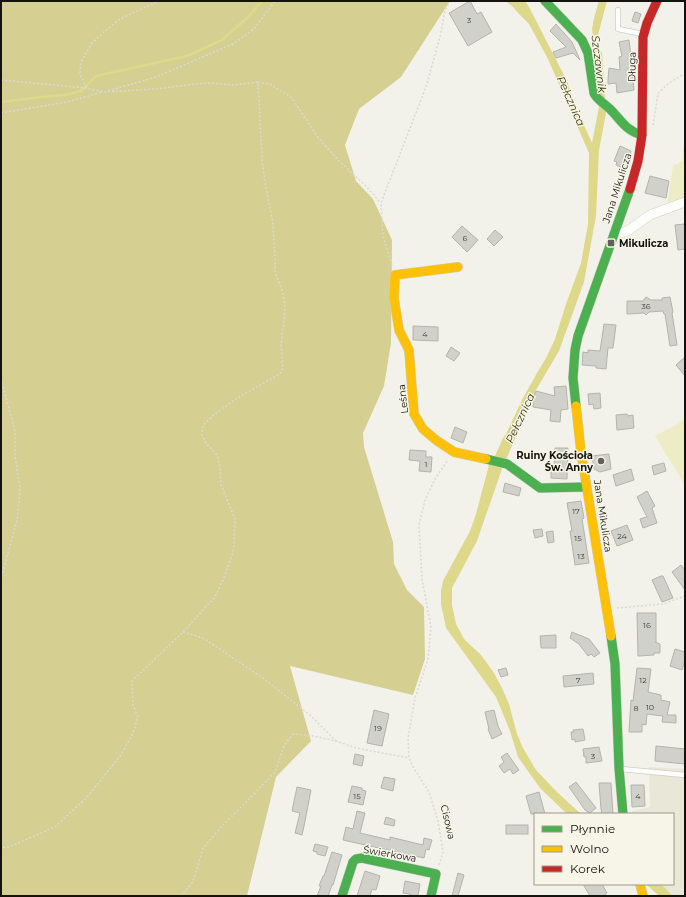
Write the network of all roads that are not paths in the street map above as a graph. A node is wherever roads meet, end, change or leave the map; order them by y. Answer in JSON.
{"nodes":[{"id":1,"x":545,"y":1,"type":"edge"},
{"id":2,"x":657,"y":1,"type":"edge"},
{"id":3,"x":618,"y":10,"type":"dead end"},
{"id":4,"x":644,"y":34,"type":"junction"},
{"id":5,"x":642,"y":135,"type":"junction"},
{"id":6,"x":685,"y":202,"type":"edge"},
{"id":7,"x":615,"y":231,"type":"junction"},
{"id":8,"x":458,"y":267,"type":"dead end"},
{"id":9,"x":586,"y":486,"type":"junction"},
{"id":10,"x":619,"y":768,"type":"junction"},
{"id":11,"x":685,"y":775,"type":"edge"},
{"id":12,"x":623,"y":813,"type":"edge"},
{"id":13,"x":640,"y":885,"type":"edge"},
{"id":14,"x":342,"y":896,"type":"edge"},
{"id":15,"x":431,"y":896,"type":"edge"},
{"id":16,"x":643,"y":896,"type":"edge"}],
"edges":[{"from":1,"to":5,"type":"street"},
{"from":2,"to":4,"type":"street","name":"Długa"},
{"from":3,"to":4,"type":"lane"},
{"from":4,"to":5,"type":"street","name":"Długa"},
{"from":5,"to":7,"type":"street","name":"Jana Mikulicza"},
{"from":6,"to":7,"type":"street"},
{"from":7,"to":9,"type":"street","name":"Jana Mikulicza"},
{"from":8,"to":9,"type":"street","name":"Leśna"},
{"from":9,"to":10,"type":"street","name":"Jana Mikulicza"},
{"from":10,"to":11,"type":"lane"},
{"from":10,"to":12,"type":"street","name":"Jana Mikulicza"},
{"from":13,"to":16,"type":"street"},
{"from":14,"to":15,"type":"street","name":"Świerkowa"}]}
